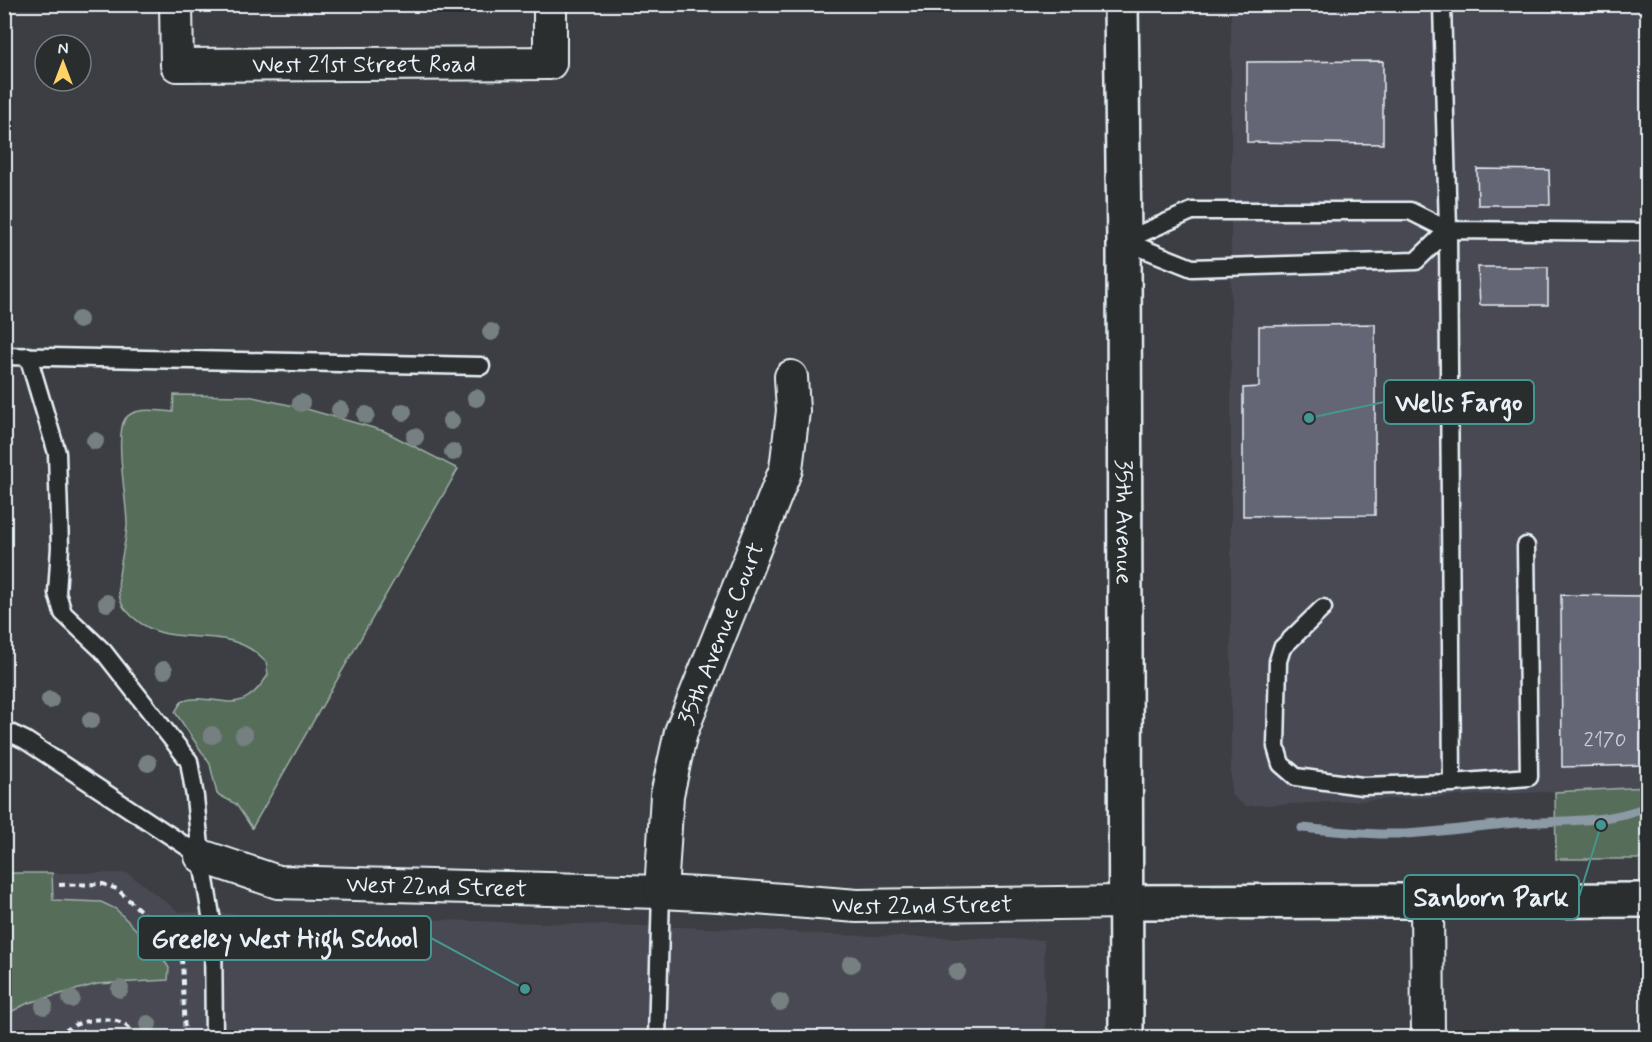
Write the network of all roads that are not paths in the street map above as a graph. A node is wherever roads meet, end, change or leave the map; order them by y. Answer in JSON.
{"nodes":[{"id":1,"x":177,"y":4,"type":"edge"},
{"id":2,"x":550,"y":4,"type":"edge"},
{"id":3,"x":1120,"y":4,"type":"edge"},
{"id":4,"x":1442,"y":4,"type":"edge"},
{"id":5,"x":1448,"y":230,"type":"junction"},
{"id":6,"x":1647,"y":232,"type":"edge"},
{"id":7,"x":1124,"y":241,"type":"junction"},
{"id":8,"x":4,"y":356,"type":"edge"},
{"id":9,"x":28,"y":356,"type":"junction"},
{"id":10,"x":481,"y":366,"type":"dead end"},
{"id":11,"x":791,"y":377,"type":"dead end"},
{"id":12,"x":1526,"y":546,"type":"dead end"},
{"id":13,"x":1323,"y":608,"type":"dead end"},
{"id":14,"x":4,"y":730,"type":"edge"},
{"id":15,"x":1452,"y":783,"type":"junction"},
{"id":16,"x":201,"y":856,"type":"junction"},
{"id":17,"x":661,"y":892,"type":"junction"},
{"id":18,"x":1647,"y":900,"type":"edge"},
{"id":19,"x":1426,"y":901,"type":"junction"},
{"id":20,"x":1125,"y":902,"type":"junction"},
{"id":21,"x":214,"y":1038,"type":"edge"},
{"id":22,"x":657,"y":1038,"type":"edge"},
{"id":23,"x":1126,"y":1038,"type":"edge"},
{"id":24,"x":1428,"y":1038,"type":"edge"}],
"edges":[{"from":1,"to":2,"type":"street","name":"West 21st Street Road"},
{"from":3,"to":7,"type":"main road","name":"35th Avenue"},
{"from":4,"to":5,"type":"lane"},
{"from":5,"to":6,"type":"lane"},
{"from":5,"to":7,"type":"lane"},
{"from":5,"to":7,"type":"lane"},
{"from":5,"to":15,"type":"lane"},
{"from":7,"to":20,"type":"main road","name":"35th Avenue"},
{"from":8,"to":9,"type":"lane"},
{"from":9,"to":10,"type":"lane"},
{"from":9,"to":16,"type":"lane"},
{"from":11,"to":17,"type":"street","name":"35th Avenue Court"},
{"from":12,"to":15,"type":"lane"},
{"from":13,"to":15,"type":"lane"},
{"from":14,"to":16,"type":"lane"},
{"from":16,"to":17,"type":"street","name":"West 22nd Street"},
{"from":16,"to":21,"type":"lane"},
{"from":17,"to":20,"type":"street","name":"West 22nd Street"},
{"from":17,"to":22,"type":"lane"},
{"from":18,"to":19,"type":"main road","name":"West 22nd Street"},
{"from":19,"to":20,"type":"main road","name":"West 22nd Street"},
{"from":19,"to":24,"type":"street"},
{"from":20,"to":23,"type":"main road","name":"35th Avenue"}]}
